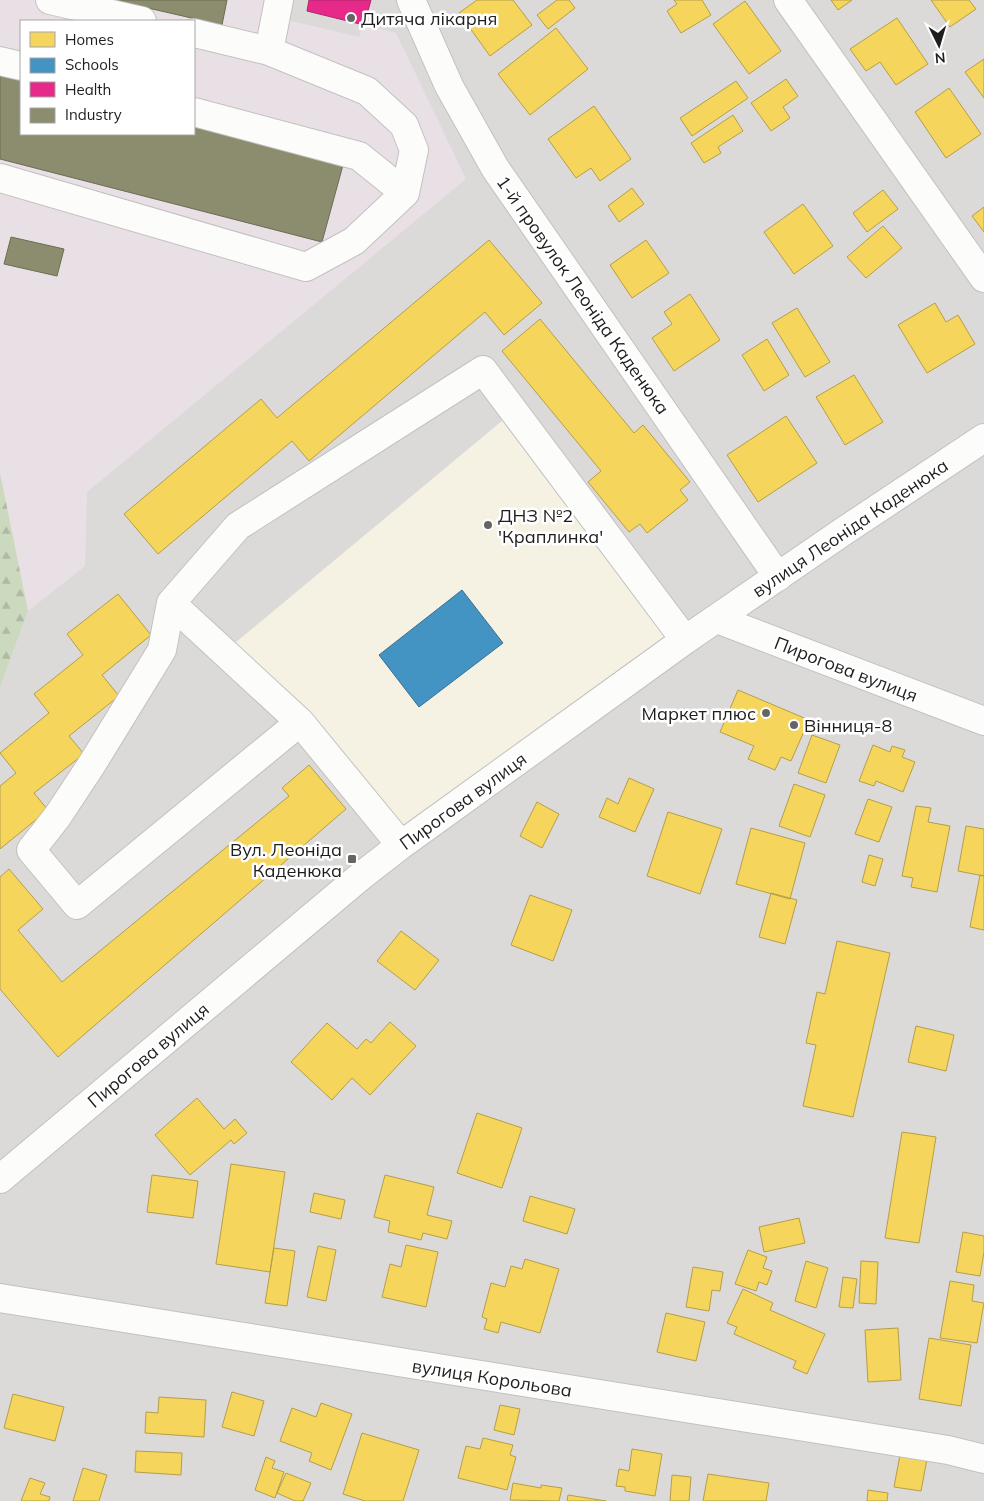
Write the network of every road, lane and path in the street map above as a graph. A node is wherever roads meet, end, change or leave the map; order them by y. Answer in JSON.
{"nodes":[{"id":1,"x":50,"y":0,"type":"edge"},
{"id":2,"x":279,"y":0,"type":"edge"},
{"id":3,"x":411,"y":0,"type":"edge"},
{"id":4,"x":788,"y":0,"type":"edge"},
{"id":5,"x":138,"y":20,"type":"edge"},
{"id":6,"x":195,"y":33,"type":"edge"},
{"id":7,"x":270,"y":51,"type":"junction"},
{"id":8,"x":0,"y":61,"type":"edge"},
{"id":9,"x":20,"y":66,"type":"edge"},
{"id":10,"x":195,"y":112,"type":"edge"},
{"id":11,"x":0,"y":178,"type":"edge"},
{"id":12,"x":406,"y":193,"type":"junction"},
{"id":13,"x":984,"y":278,"type":"edge"},
{"id":14,"x":984,"y":438,"type":"edge"},
{"id":15,"x":778,"y":576,"type":"junction"},
{"id":16,"x":171,"y":603,"type":"junction"},
{"id":17,"x":717,"y":619,"type":"junction"},
{"id":18,"x":684,"y":640,"type":"junction"},
{"id":19,"x":984,"y":721,"type":"edge"},
{"id":20,"x":300,"y":722,"type":"junction"},
{"id":21,"x":401,"y":845,"type":"junction"},
{"id":22,"x":0,"y":1179,"type":"edge"},
{"id":23,"x":0,"y":1298,"type":"edge"},
{"id":24,"x":984,"y":1459,"type":"edge"}],
"edges":[{"from":1,"to":5,"type":"street"},
{"from":2,"to":7,"type":"street"},
{"from":3,"to":15,"type":"street","name":"1-й провулок Леоніда Каденюка"},
{"from":4,"to":13,"type":"street"},
{"from":6,"to":7,"type":"street"},
{"from":7,"to":12,"type":"street"},
{"from":8,"to":9,"type":"street"},
{"from":10,"to":12,"type":"street"},
{"from":11,"to":12,"type":"street"},
{"from":14,"to":15,"type":"street","name":"вулиця Леоніда Каденюка"},
{"from":15,"to":17,"type":"street","name":"вулиця Леоніда Каденюка"},
{"from":16,"to":18,"type":"street"},
{"from":16,"to":20,"type":"street"},
{"from":16,"to":20,"type":"street"},
{"from":17,"to":18,"type":"street","name":"Пирогова вулиця"},
{"from":17,"to":19,"type":"street","name":"Пирогова вулиця"},
{"from":18,"to":21,"type":"street","name":"Пирогова вулиця"},
{"from":20,"to":21,"type":"street"},
{"from":21,"to":22,"type":"street","name":"Пирогова вулиця"},
{"from":23,"to":24,"type":"street","name":"вулиця Корольова"}]}
